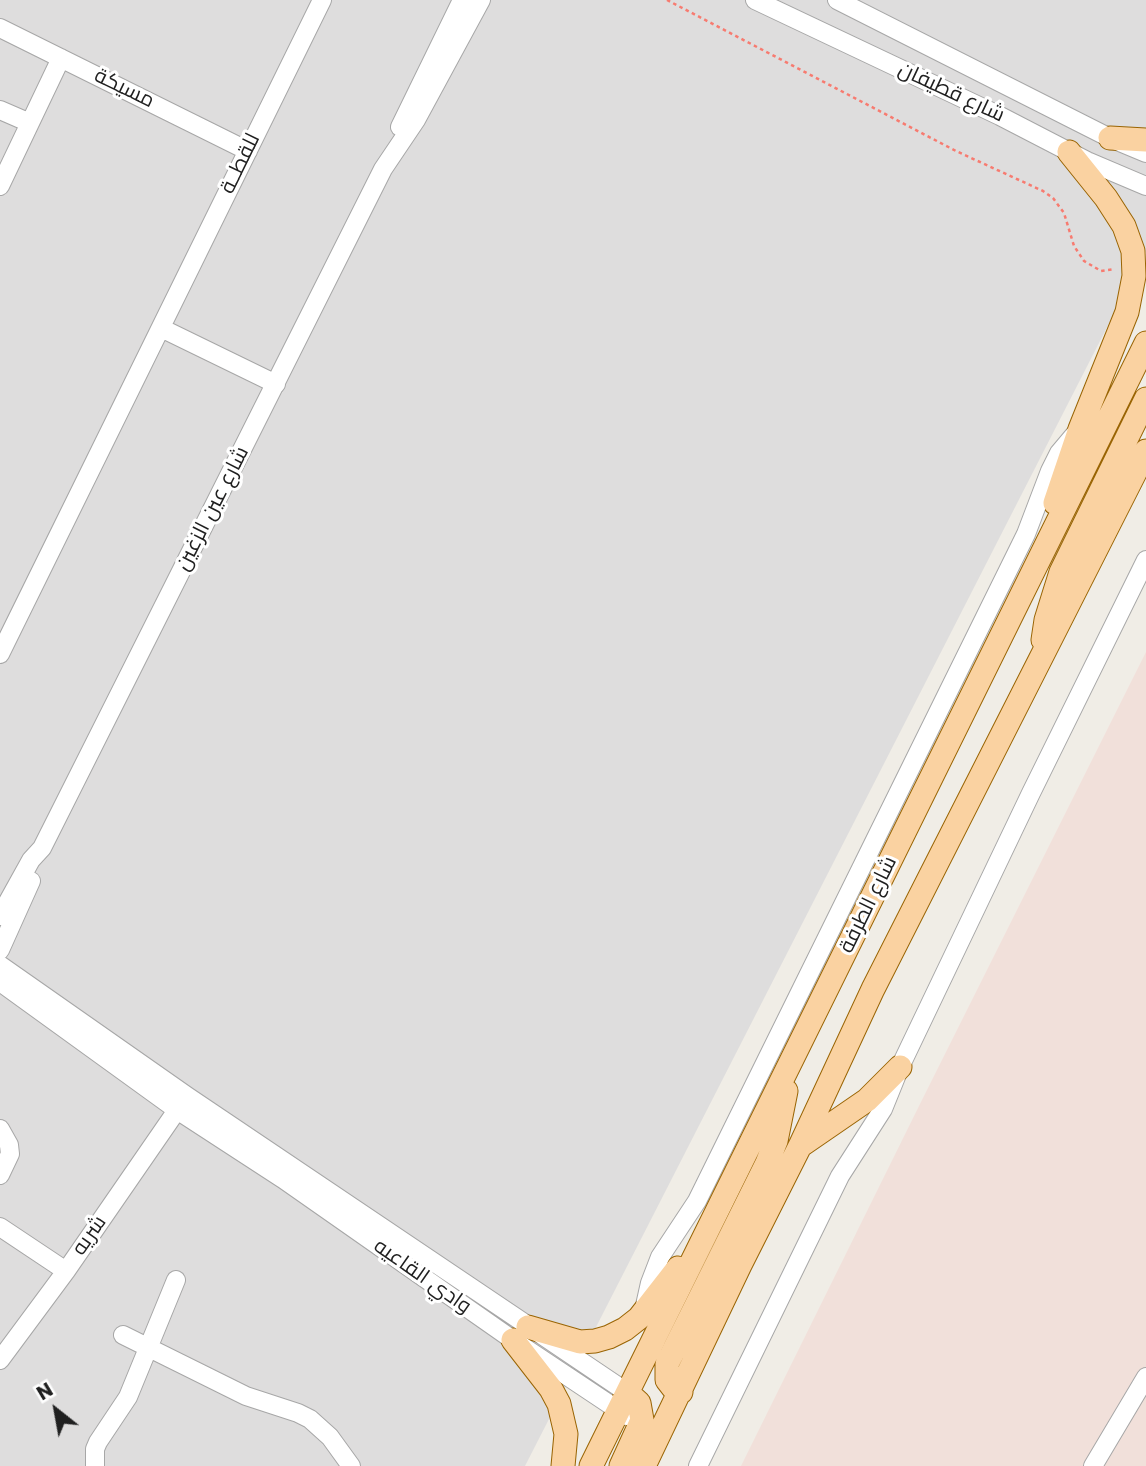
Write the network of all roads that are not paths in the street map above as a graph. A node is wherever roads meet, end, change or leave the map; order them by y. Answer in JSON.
{"nodes":[{"id":1,"x":322,"y":0,"type":"edge"},
{"id":2,"x":462,"y":0,"type":"edge"},
{"id":3,"x":481,"y":0,"type":"edge"},
{"id":4,"x":755,"y":0,"type":"edge"},
{"id":5,"x":837,"y":0,"type":"edge"},
{"id":6,"x":0,"y":28,"type":"edge"},
{"id":7,"x":61,"y":58,"type":"junction"},
{"id":8,"x":0,"y":110,"type":"edge"},
{"id":9,"x":30,"y":123,"type":"junction"},
{"id":10,"x":1110,"y":138,"type":"junction"},
{"id":11,"x":1146,"y":140,"type":"edge"},
{"id":12,"x":248,"y":151,"type":"junction"},
{"id":13,"x":1069,"y":152,"type":"junction"},
{"id":14,"x":1146,"y":153,"type":"edge"},
{"id":15,"x":383,"y":169,"type":"junction"},
{"id":16,"x":0,"y":186,"type":"edge"},
{"id":17,"x":1146,"y":186,"type":"edge"},
{"id":18,"x":162,"y":328,"type":"junction"},
{"id":19,"x":1146,"y":343,"type":"edge"},
{"id":20,"x":276,"y":384,"type":"junction"},
{"id":21,"x":1146,"y":399,"type":"edge"},
{"id":22,"x":1080,"y":429,"type":"junction"},
{"id":23,"x":1146,"y":451,"type":"edge"},
{"id":24,"x":1040,"y":557,"type":"junction"},
{"id":25,"x":1146,"y":560,"type":"edge"},
{"id":26,"x":1140,"y":580,"type":"edge"},
{"id":27,"x":0,"y":654,"type":"edge"},
{"id":28,"x":1039,"y":664,"type":"junction"},
{"id":29,"x":42,"y":848,"type":"junction"},
{"id":30,"x":0,"y":916,"type":"edge"},
{"id":31,"x":0,"y":950,"type":"edge"},
{"id":32,"x":0,"y":965,"type":"edge"},
{"id":33,"x":0,"y":982,"type":"edge"},
{"id":34,"x":791,"y":1064,"type":"junction"},
{"id":35,"x":900,"y":1067,"type":"junction"},
{"id":36,"x":182,"y":1103,"type":"junction"},
{"id":37,"x":0,"y":1129,"type":"edge"},
{"id":38,"x":800,"y":1146,"type":"junction"},
{"id":39,"x":0,"y":1175,"type":"edge"},
{"id":40,"x":717,"y":1210,"type":"junction"},
{"id":41,"x":0,"y":1227,"type":"edge"},
{"id":42,"x":66,"y":1271,"type":"junction"},
{"id":43,"x":176,"y":1280,"type":"dead end"},
{"id":44,"x":644,"y":1312,"type":"junction"},
{"id":45,"x":521,"y":1334,"type":"junction"},
{"id":46,"x":123,"y":1335,"type":"dead end"},
{"id":47,"x":147,"y":1347,"type":"junction"},
{"id":48,"x":0,"y":1360,"type":"edge"},
{"id":49,"x":1146,"y":1377,"type":"edge"},
{"id":50,"x":681,"y":1392,"type":"junction"},
{"id":51,"x":623,"y":1401,"type":"junction"},
{"id":52,"x":669,"y":1416,"type":"junction"},
{"id":53,"x":640,"y":1425,"type":"junction"},
{"id":54,"x":95,"y":1466,"type":"edge"},
{"id":55,"x":351,"y":1466,"type":"edge"},
{"id":56,"x":563,"y":1466,"type":"edge"},
{"id":57,"x":591,"y":1466,"type":"edge"},
{"id":58,"x":621,"y":1466,"type":"edge"},
{"id":59,"x":644,"y":1466,"type":"edge"},
{"id":60,"x":698,"y":1466,"type":"edge"},
{"id":61,"x":1093,"y":1466,"type":"edge"}],
"edges":[{"from":1,"to":12,"type":"street","name":"للقطــة"},
{"from":2,"to":15,"type":"street","name":"شارع عين الزغين"},
{"from":3,"to":15,"type":"street","name":"شارع عين الزغين"},
{"from":4,"to":13,"type":"street","name":"شارع قطيفان"},
{"from":5,"to":10,"type":"street"},
{"from":6,"to":7,"type":"street","name":"مسيكة"},
{"from":7,"to":9,"type":"street"},
{"from":7,"to":12,"type":"street","name":"مسيكة"},
{"from":8,"to":9,"type":"street"},
{"from":9,"to":16,"type":"street"},
{"from":10,"to":11,"type":"main road"},
{"from":10,"to":14,"type":"street"},
{"from":12,"to":18,"type":"street","name":"للقطــة"},
{"from":13,"to":17,"type":"street","name":"شارع قطيفان"},
{"from":13,"to":22,"type":"main road"},
{"from":15,"to":20,"type":"street","name":"شارع عين الزغين"},
{"from":18,"to":20,"type":"street"},
{"from":18,"to":27,"type":"street","name":"للقطــة"},
{"from":19,"to":24,"type":"main road","name":"شارع الطرفة"},
{"from":20,"to":29,"type":"street","name":"شارع عين الزغين"},
{"from":21,"to":28,"type":"main road"},
{"from":22,"to":24,"type":"main road"},
{"from":22,"to":44,"type":"street","name":"شارع الطرفة"},
{"from":23,"to":28,"type":"main road","name":"شارع الطرفة"},
{"from":24,"to":34,"type":"main road","name":"شارع الطرفة"},
{"from":25,"to":26,"type":"street"},
{"from":26,"to":35,"type":"street"},
{"from":28,"to":38,"type":"main road","name":"شارع الطرفة"},
{"from":29,"to":30,"type":"street","name":"شارع عين الزغين"},
{"from":29,"to":31,"type":"street","name":"شارع عين الزغين"},
{"from":32,"to":36,"type":"street","name":"وادي القاعيه"},
{"from":33,"to":36,"type":"street","name":"وادي القاعيه"},
{"from":34,"to":40,"type":"main road","name":"شارع الطرفة"},
{"from":34,"to":50,"type":"main road"},
{"from":35,"to":38,"type":"main road"},
{"from":35,"to":60,"type":"street"},
{"from":36,"to":42,"type":"street","name":"شريه"},
{"from":36,"to":45,"type":"street","name":"وادي القاعيه"},
{"from":37,"to":39,"type":"street"},
{"from":38,"to":50,"type":"main road","name":"شارع الطرفة"},
{"from":40,"to":44,"type":"main road"},
{"from":40,"to":51,"type":"main road","name":"شارع الطرفة"},
{"from":41,"to":42,"type":"street"},
{"from":42,"to":48,"type":"street","name":"شريه"},
{"from":43,"to":47,"type":"street"},
{"from":44,"to":45,"type":"main road"},
{"from":45,"to":51,"type":"street","name":"وادي القاعيه"},
{"from":45,"to":56,"type":"main road"},
{"from":46,"to":47,"type":"street"},
{"from":47,"to":54,"type":"street"},
{"from":47,"to":55,"type":"street"},
{"from":49,"to":61,"type":"street"},
{"from":50,"to":52,"type":"main road","name":"شارع الطرفة"},
{"from":51,"to":53,"type":"main road"},
{"from":51,"to":57,"type":"main road","name":"شارع الطرفة"},
{"from":52,"to":53,"type":"street"},
{"from":52,"to":59,"type":"main road","name":"شارع الطرفة"},
{"from":53,"to":58,"type":"main road"}]}
